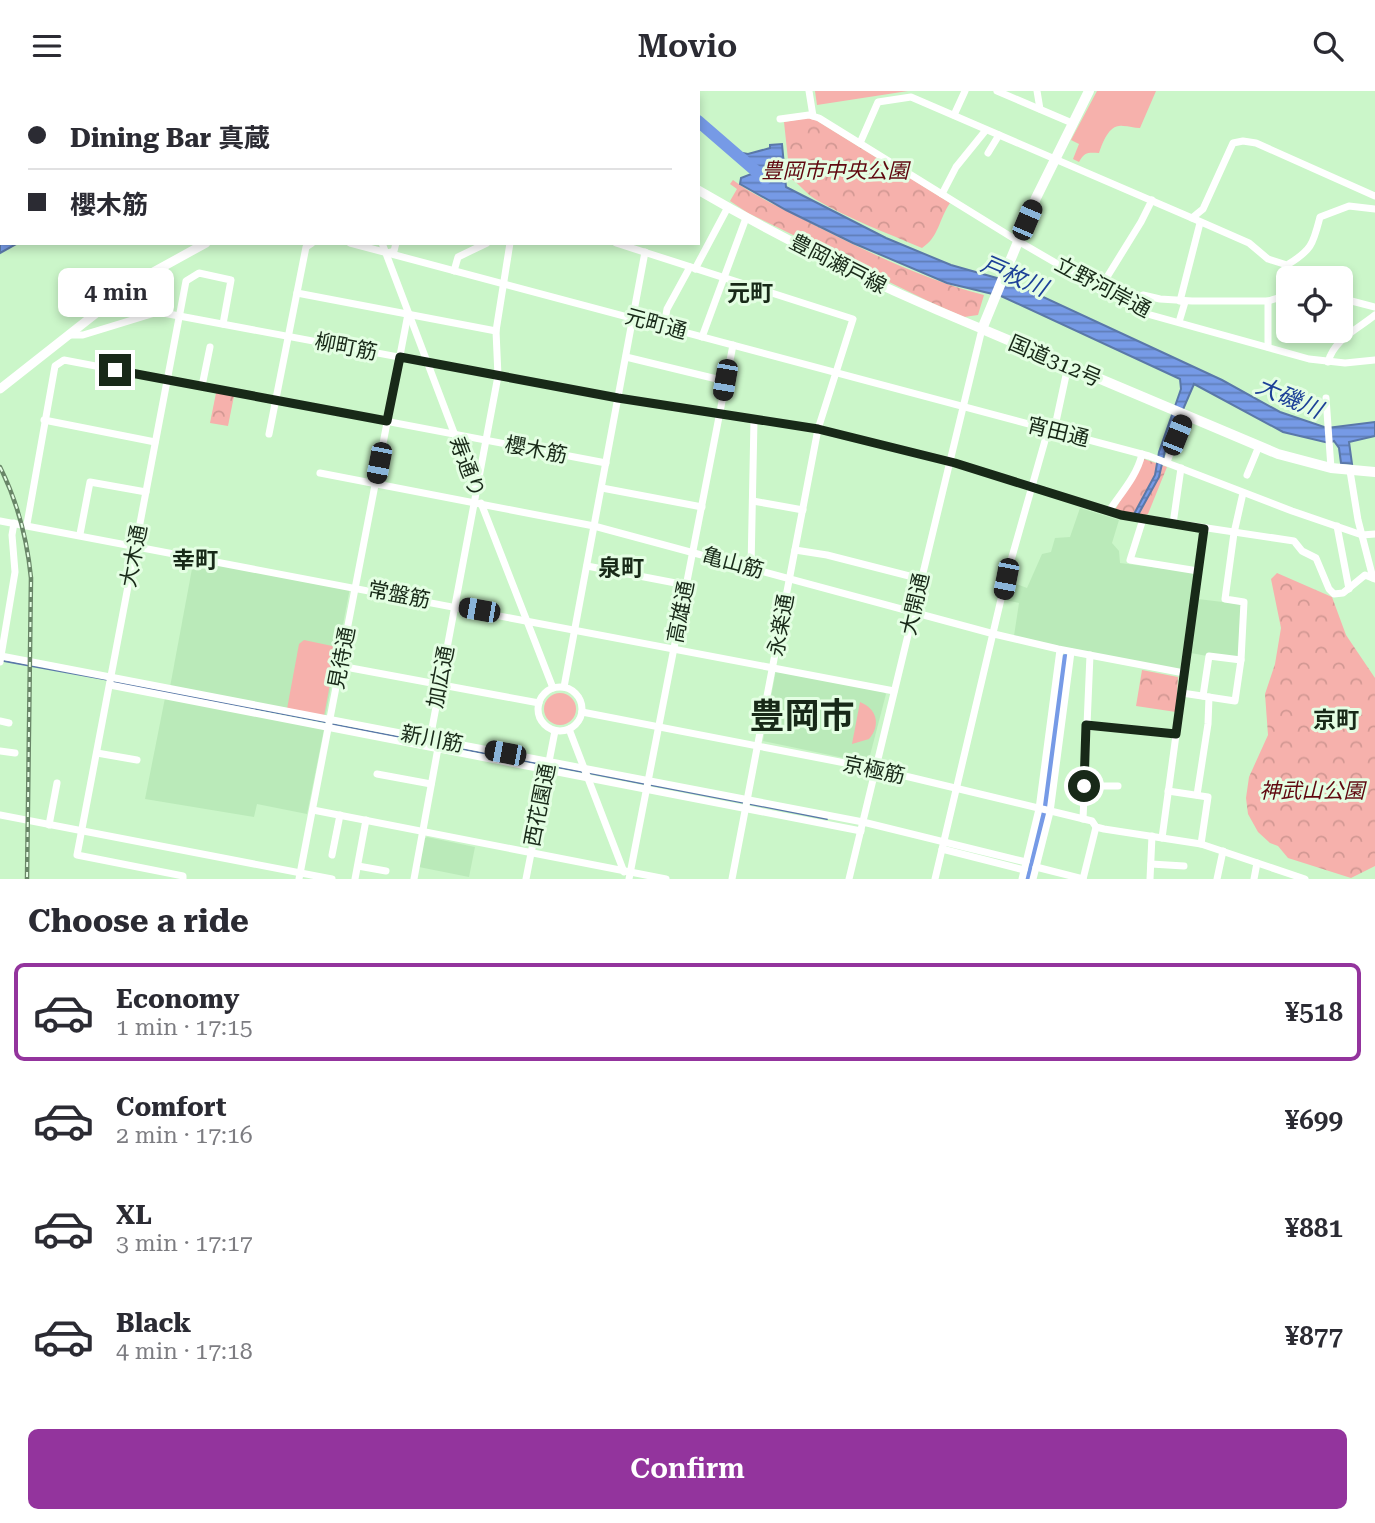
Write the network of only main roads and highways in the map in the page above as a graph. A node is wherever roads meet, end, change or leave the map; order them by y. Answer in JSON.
{"nodes":[{"id":1,"x":1089,"y":91,"type":"edge"},
{"id":2,"x":700,"y":191,"type":"edge"},
{"id":3,"x":202,"y":245,"type":"edge"},
{"id":4,"x":982,"y":329,"type":"junction"},
{"id":5,"x":0,"y":390,"type":"edge"},
{"id":6,"x":1375,"y":472,"type":"edge"}],
"edges":[{"from":1,"to":4,"type":"highway","name":"国道312号"},
{"from":2,"to":4,"type":"main road","name":"豊岡瀬戸線"},
{"from":3,"to":5,"type":"main road"},
{"from":4,"to":6,"type":"highway","name":"国道312号"}]}
